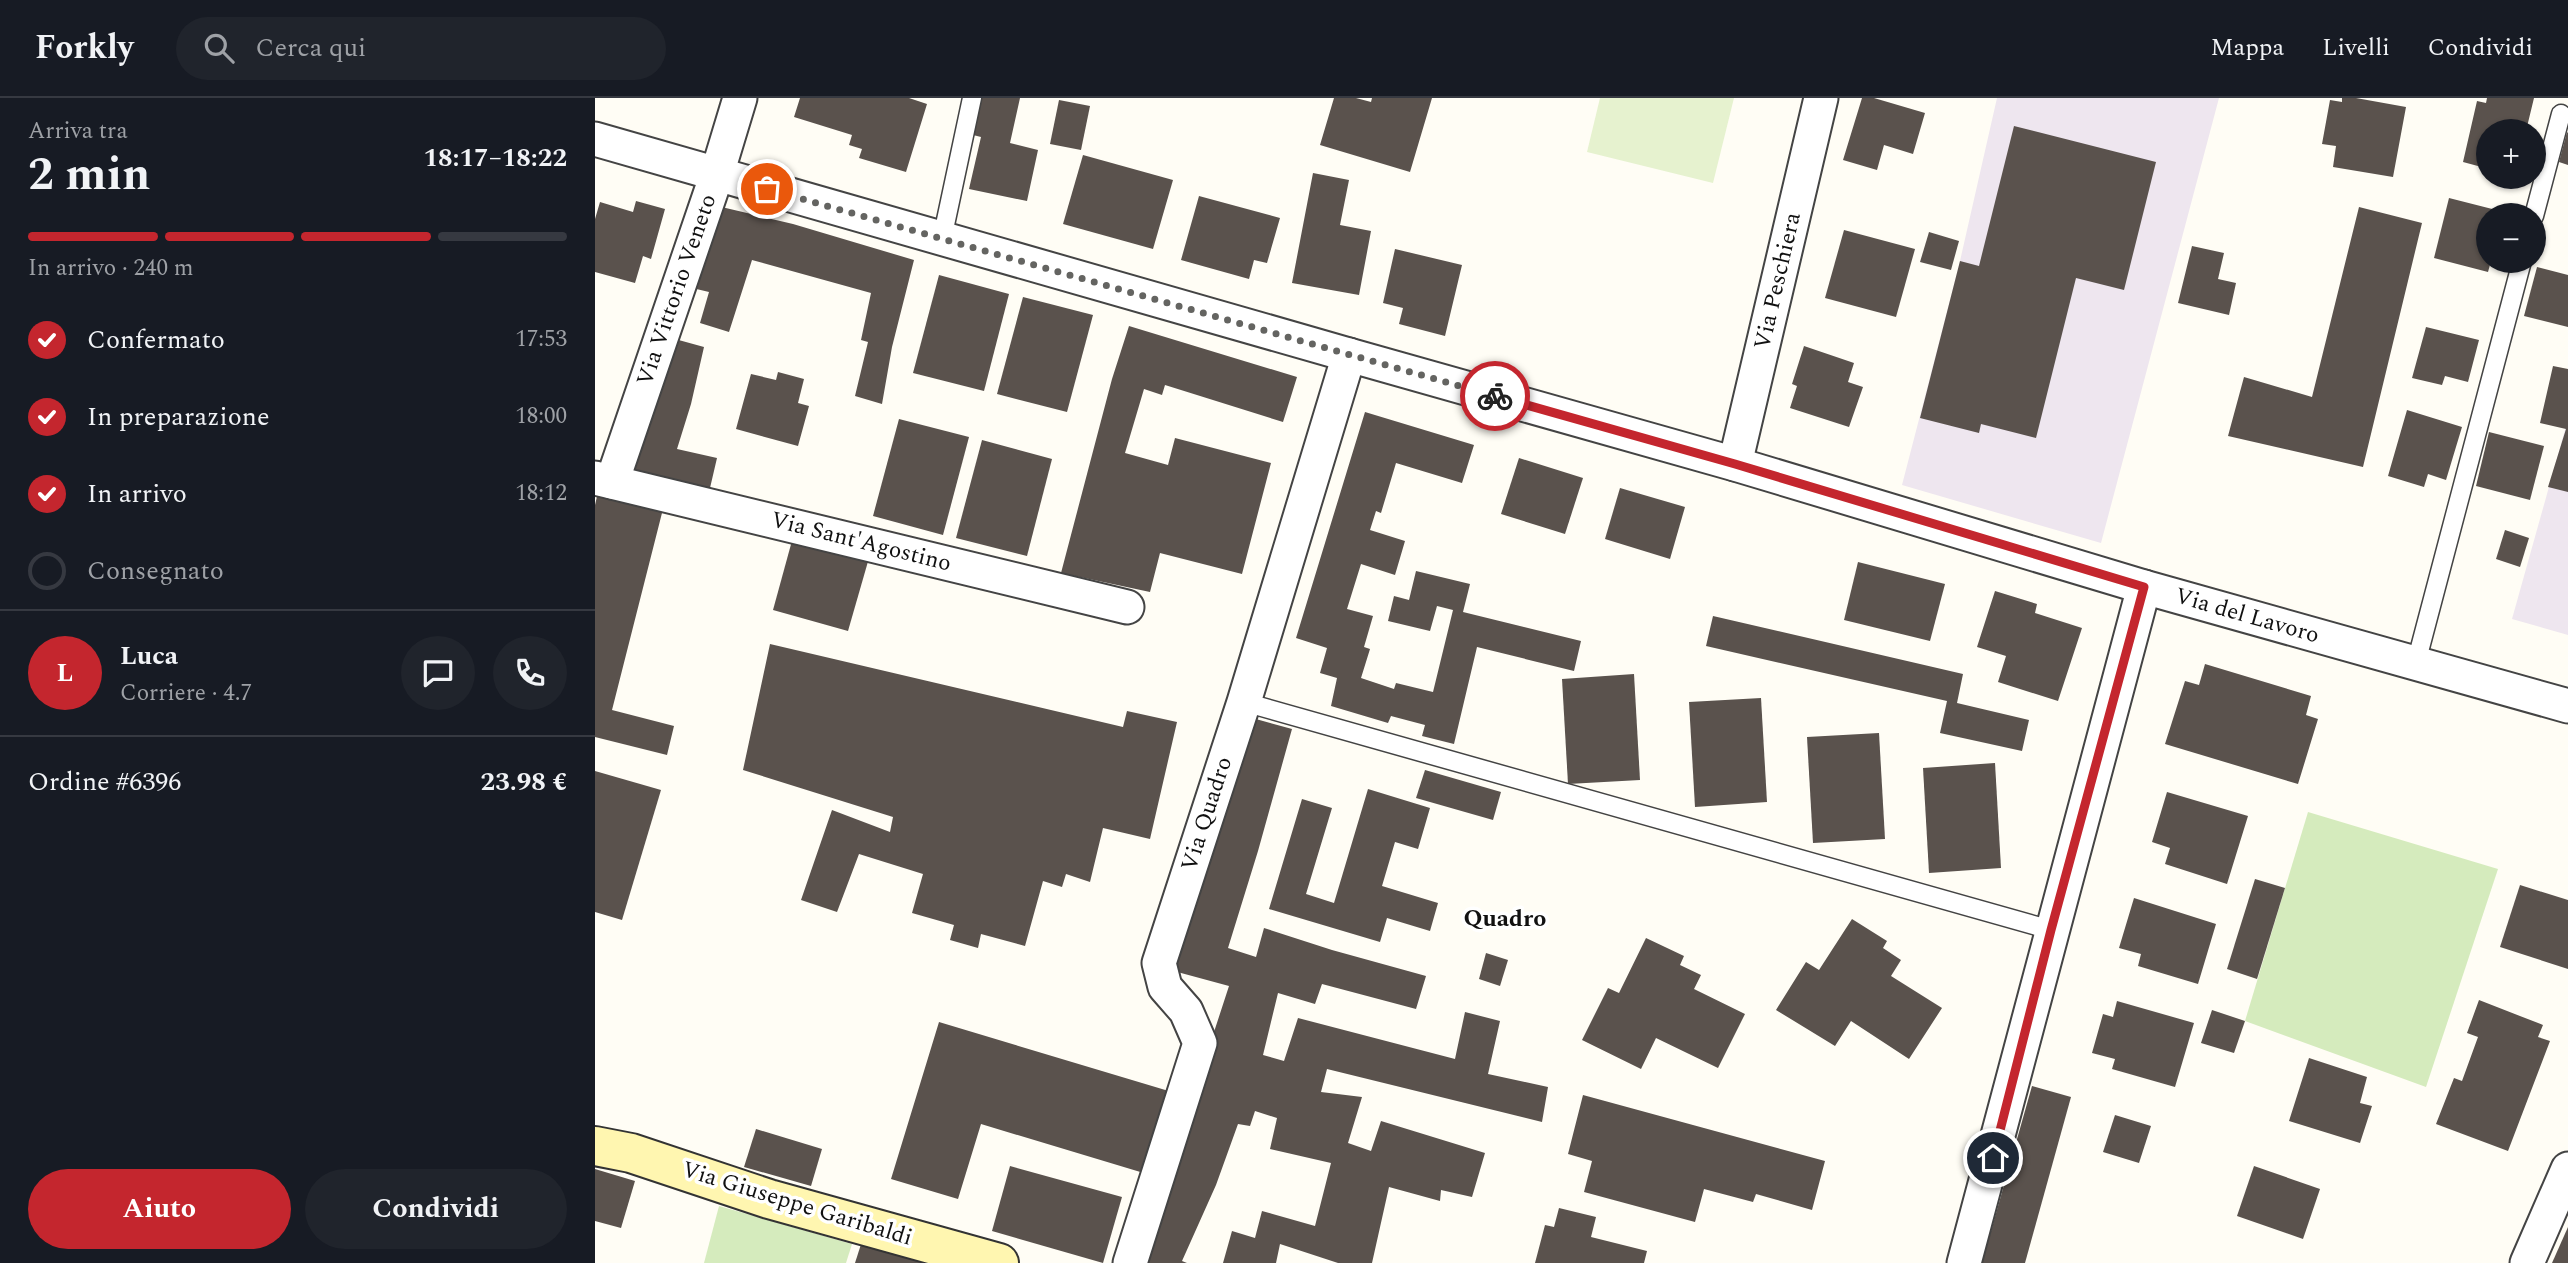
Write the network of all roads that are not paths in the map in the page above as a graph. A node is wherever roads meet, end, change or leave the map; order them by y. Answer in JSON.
{"nodes":[{"id":1,"x":740,"y":98,"type":"edge"},
{"id":2,"x":972,"y":98,"type":"edge"},
{"id":3,"x":1821,"y":98,"type":"edge"},
{"id":4,"x":2561,"y":114,"type":"dead end"},
{"id":5,"x":595,"y":139,"type":"edge"},
{"id":6,"x":717,"y":174,"type":"junction"},
{"id":7,"x":2537,"y":203,"type":"edge"},
{"id":8,"x":942,"y":239,"type":"junction"},
{"id":9,"x":2519,"y":273,"type":"edge"},
{"id":10,"x":1349,"y":355,"type":"junction"},
{"id":11,"x":1735,"y":464,"type":"junction"},
{"id":12,"x":603,"y":480,"type":"edge"},
{"id":13,"x":2144,"y":587,"type":"junction"},
{"id":14,"x":1127,"y":607,"type":"dead end"},
{"id":15,"x":2416,"y":663,"type":"junction"},
{"id":16,"x":1244,"y":702,"type":"junction"},
{"id":17,"x":2568,"y":706,"type":"edge"},
{"id":18,"x":2051,"y":930,"type":"junction"},
{"id":19,"x":595,"y":1146,"type":"edge"},
{"id":20,"x":2566,"y":1182,"type":"edge"},
{"id":21,"x":999,"y":1263,"type":"edge"},
{"id":22,"x":1130,"y":1263,"type":"edge"},
{"id":23,"x":1964,"y":1263,"type":"edge"},
{"id":24,"x":2527,"y":1263,"type":"edge"}],
"edges":[{"from":1,"to":6,"type":"street","name":"Via Vittorio Veneto"},
{"from":2,"to":8,"type":"lane"},
{"from":3,"to":11,"type":"street","name":"Via Peschiera"},
{"from":4,"to":7,"type":"lane"},
{"from":5,"to":6,"type":"street","name":"Via del Lavoro"},
{"from":6,"to":8,"type":"street","name":"Via del Lavoro"},
{"from":6,"to":12,"type":"street","name":"Via Vittorio Veneto"},
{"from":8,"to":10,"type":"street","name":"Via del Lavoro"},
{"from":9,"to":15,"type":"lane"},
{"from":10,"to":11,"type":"street","name":"Via del Lavoro"},
{"from":10,"to":16,"type":"street","name":"Via Quadro"},
{"from":11,"to":13,"type":"street","name":"Via del Lavoro"},
{"from":12,"to":14,"type":"street","name":"Via Sant'Agostino"},
{"from":13,"to":15,"type":"street","name":"Via del Lavoro"},
{"from":13,"to":18,"type":"street"},
{"from":15,"to":17,"type":"street","name":"Via del Lavoro"},
{"from":16,"to":18,"type":"lane"},
{"from":16,"to":22,"type":"street","name":"Via Quadro"},
{"from":18,"to":23,"type":"street"},
{"from":19,"to":21,"type":"street","name":"Via Giuseppe Garibaldi"},
{"from":20,"to":24,"type":"street"}]}
